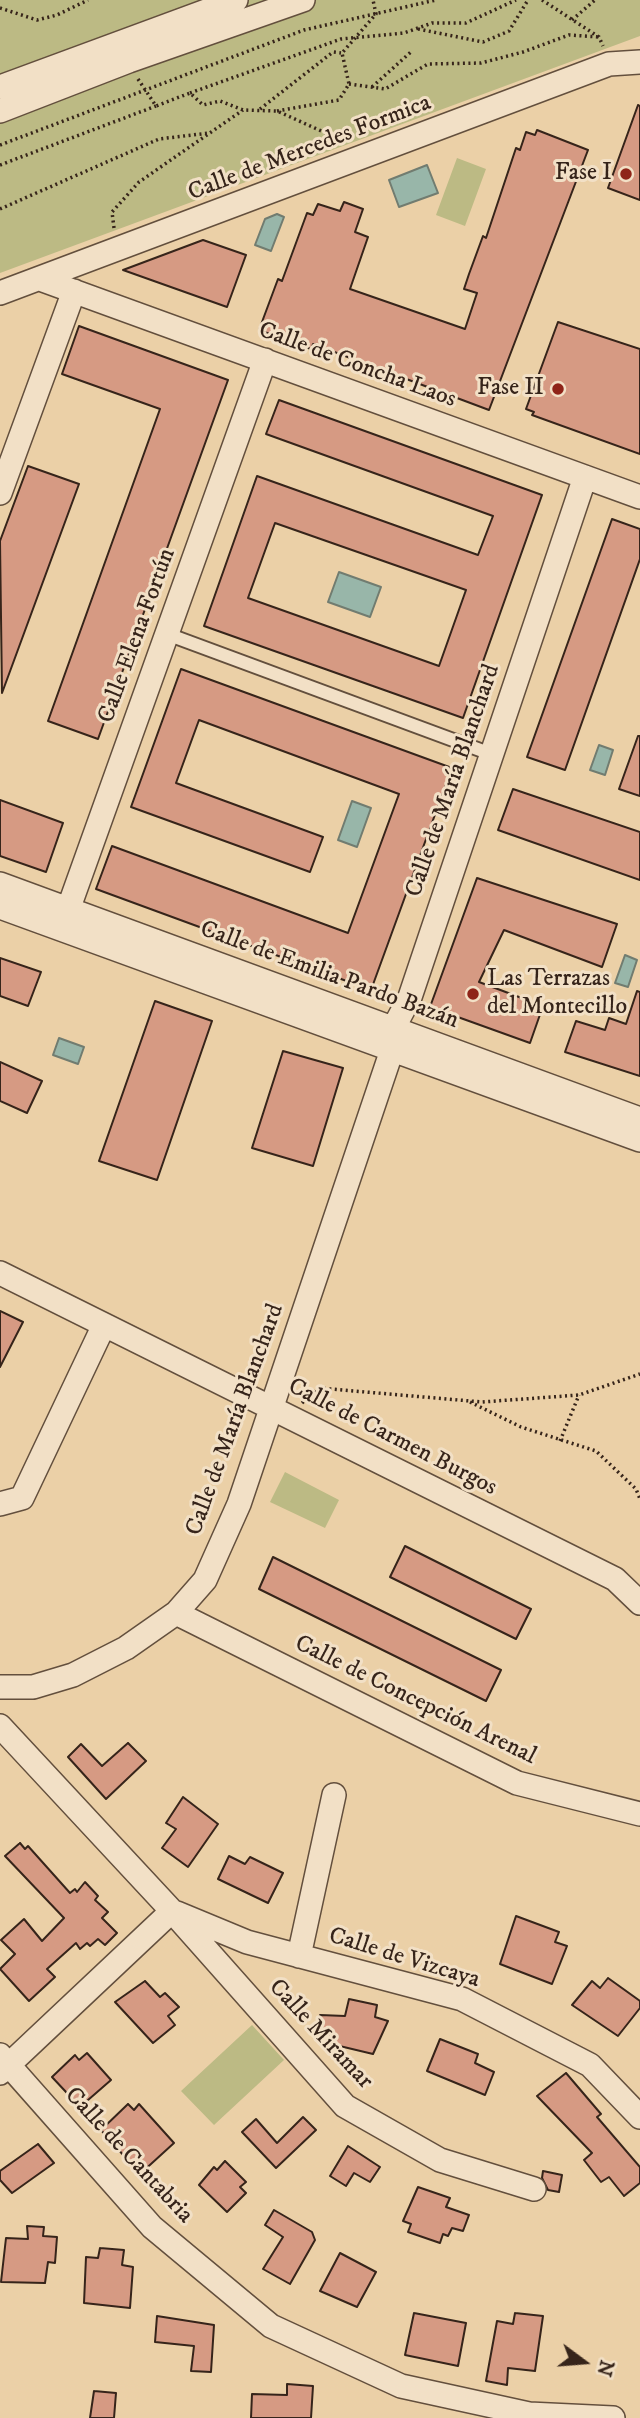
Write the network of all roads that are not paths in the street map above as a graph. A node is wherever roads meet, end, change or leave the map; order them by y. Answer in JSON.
{"nodes":[{"id":1,"x":236,"y":0,"type":"edge"},
{"id":2,"x":303,"y":0,"type":"edge"},
{"id":3,"x":640,"y":62,"type":"edge"},
{"id":4,"x":0,"y":87,"type":"edge"},
{"id":5,"x":0,"y":111,"type":"edge"},
{"id":6,"x":108,"y":253,"type":"junction"},
{"id":7,"x":40,"y":279,"type":"junction"},
{"id":8,"x":0,"y":293,"type":"edge"},
{"id":9,"x":85,"y":295,"type":"junction"},
{"id":10,"x":265,"y":360,"type":"junction"},
{"id":11,"x":585,"y":477,"type":"junction"},
{"id":12,"x":0,"y":493,"type":"edge"},
{"id":13,"x":640,"y":497,"type":"edge"},
{"id":14,"x":167,"y":634,"type":"junction"},
{"id":15,"x":491,"y":754,"type":"junction"},
{"id":16,"x":0,"y":884,"type":"edge"},
{"id":17,"x":0,"y":907,"type":"edge"},
{"id":18,"x":65,"y":919,"type":"junction"},
{"id":19,"x":393,"y":1039,"type":"junction"},
{"id":20,"x":640,"y":1119,"type":"edge"},
{"id":21,"x":640,"y":1140,"type":"edge"},
{"id":22,"x":0,"y":1273,"type":"edge"},
{"id":23,"x":104,"y":1325,"type":"junction"},
{"id":24,"x":270,"y":1406,"type":"junction"},
{"id":25,"x":0,"y":1504,"type":"edge"},
{"id":26,"x":640,"y":1603,"type":"edge"},
{"id":27,"x":176,"y":1613,"type":"junction"},
{"id":28,"x":0,"y":1687,"type":"edge"},
{"id":29,"x":0,"y":1726,"type":"edge"},
{"id":30,"x":334,"y":1795,"type":"dead end"},
{"id":31,"x":640,"y":1814,"type":"edge"},
{"id":32,"x":172,"y":1911,"type":"junction"},
{"id":33,"x":247,"y":1942,"type":"junction"},
{"id":34,"x":299,"y":1956,"type":"junction"},
{"id":35,"x":226,"y":1971,"type":"junction"},
{"id":36,"x":3,"y":2064,"type":"edge"},
{"id":37,"x":640,"y":2117,"type":"edge"},
{"id":38,"x":534,"y":2189,"type":"dead end"},
{"id":39,"x":613,"y":2418,"type":"edge"}],
"edges":[{"from":1,"to":4,"type":"street"},
{"from":2,"to":5,"type":"street"},
{"from":3,"to":6,"type":"street","name":"Calle de Mercedes Formica"},
{"from":6,"to":7,"type":"street","name":"Calle de Mercedes Formica"},
{"from":6,"to":9,"type":"street"},
{"from":7,"to":8,"type":"street","name":"Calle de Mercedes Formica"},
{"from":7,"to":9,"type":"street","name":"Calle de Concha Laos"},
{"from":9,"to":10,"type":"street","name":"Calle de Concha Laos"},
{"from":9,"to":12,"type":"street"},
{"from":10,"to":11,"type":"street","name":"Calle de Concha Laos"},
{"from":10,"to":14,"type":"street","name":"Calle Elena Fortún"},
{"from":11,"to":13,"type":"street","name":"Calle de Concha Laos"},
{"from":11,"to":15,"type":"street","name":"Calle de María Blanchard"},
{"from":14,"to":15,"type":"lane"},
{"from":14,"to":18,"type":"street","name":"Calle Elena Fortún"},
{"from":15,"to":19,"type":"street","name":"Calle de María Blanchard"},
{"from":16,"to":18,"type":"street","name":"Calle de Emilia Pardo Bazán"},
{"from":17,"to":18,"type":"street","name":"Calle de Emilia Pardo Bazán"},
{"from":18,"to":19,"type":"street","name":"Calle de Emilia Pardo Bazán"},
{"from":18,"to":19,"type":"street","name":"Calle de Emilia Pardo Bazán"},
{"from":19,"to":20,"type":"street","name":"Calle de Emilia Pardo Bazán"},
{"from":19,"to":21,"type":"street","name":"Calle de Emilia Pardo Bazán"},
{"from":19,"to":24,"type":"street","name":"Calle de María Blanchard"},
{"from":22,"to":23,"type":"street","name":"Calle de Carmen Burgos"},
{"from":23,"to":24,"type":"street","name":"Calle de Carmen Burgos"},
{"from":23,"to":25,"type":"street"},
{"from":24,"to":26,"type":"street","name":"Calle de Carmen Burgos"},
{"from":24,"to":27,"type":"street","name":"Calle de María Blanchard"},
{"from":27,"to":28,"type":"street","name":"Calle de María Blanchard"},
{"from":27,"to":31,"type":"street","name":"Calle de Concepción Arenal"},
{"from":29,"to":32,"type":"street","name":"Calle de Vizcaya"},
{"from":30,"to":34,"type":"street"},
{"from":32,"to":33,"type":"street","name":"Calle de Vizcaya"},
{"from":32,"to":35,"type":"street","name":"Calle Miramar"},
{"from":32,"to":36,"type":"street"},
{"from":33,"to":34,"type":"street","name":"Calle de Vizcaya"},
{"from":33,"to":35,"type":"street"},
{"from":34,"to":37,"type":"street","name":"Calle de Vizcaya"},
{"from":35,"to":38,"type":"street","name":"Calle Miramar"},
{"from":36,"to":39,"type":"street","name":"Calle de Cantabria"}]}
